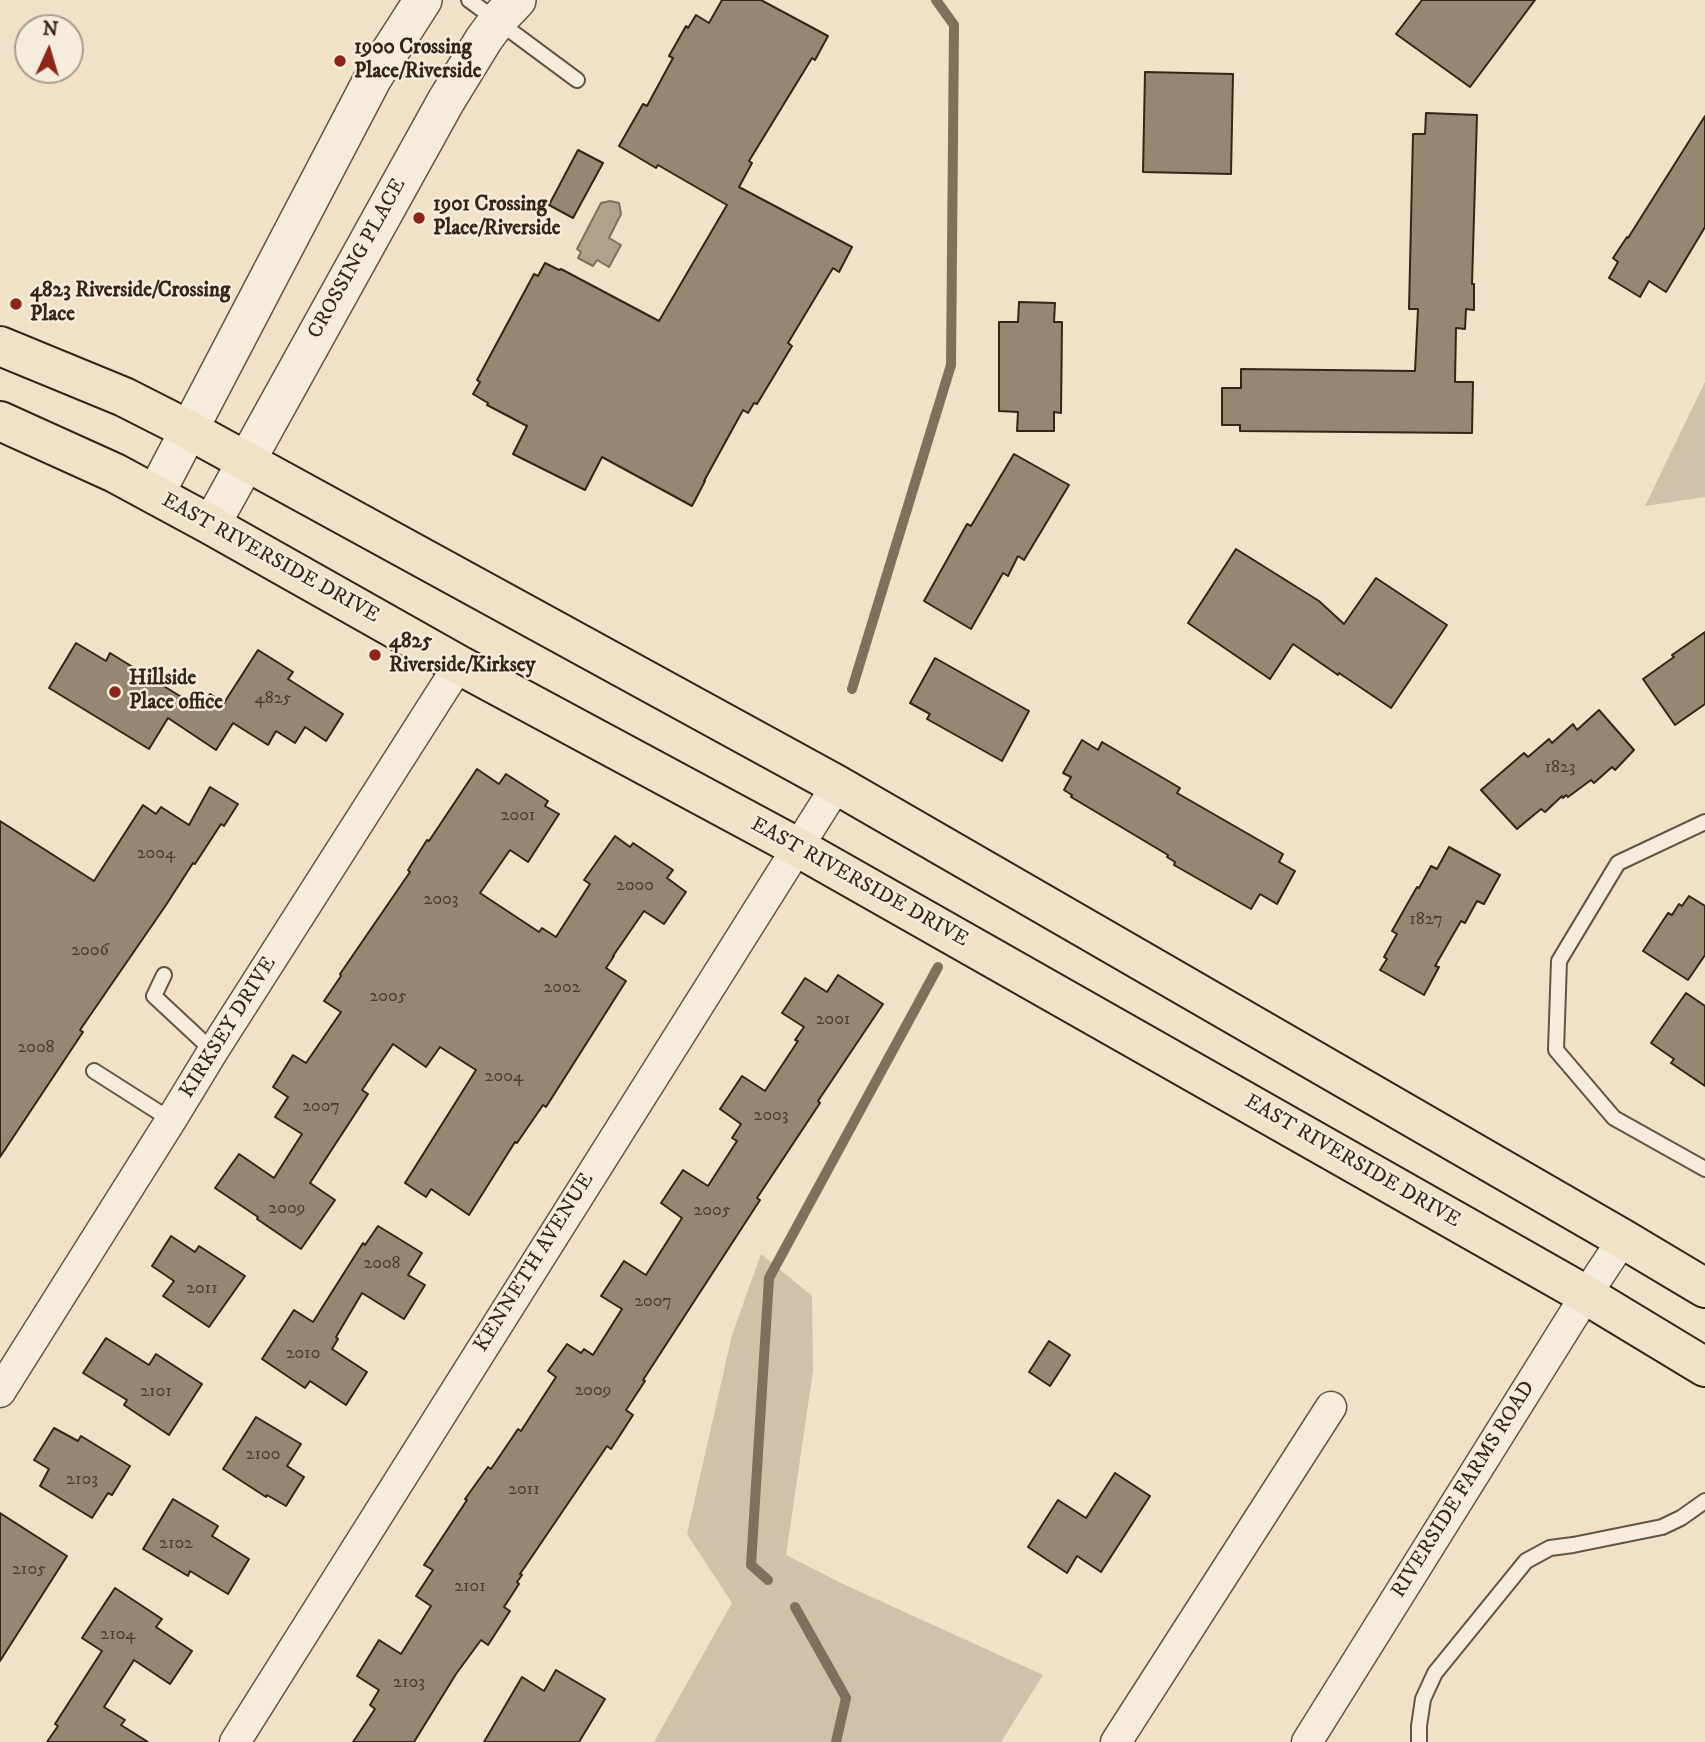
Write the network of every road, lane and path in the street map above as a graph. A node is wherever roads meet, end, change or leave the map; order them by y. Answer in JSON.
{"nodes":[{"id":1,"x":423,"y":0,"type":"edge"},
{"id":2,"x":494,"y":7,"type":"edge"},
{"id":3,"x":577,"y":80,"type":"dead end"},
{"id":4,"x":0,"y":346,"type":"edge"},
{"id":5,"x":0,"y":421,"type":"edge"},
{"id":6,"x":189,"y":430,"type":"junction"},
{"id":7,"x":246,"y":460,"type":"junction"},
{"id":8,"x":155,"y":495,"type":"junction"},
{"id":9,"x":211,"y":524,"type":"junction"},
{"id":10,"x":459,"y":665,"type":"junction"},
{"id":11,"x":837,"y":785,"type":"junction"},
{"id":12,"x":1705,"y":822,"type":"edge"},
{"id":13,"x":797,"y":847,"type":"junction"},
{"id":14,"x":164,"y":975,"type":"dead end"},
{"id":15,"x":213,"y":1051,"type":"junction"},
{"id":16,"x":93,"y":1071,"type":"dead end"},
{"id":17,"x":171,"y":1120,"type":"junction"},
{"id":18,"x":1705,"y":1169,"type":"edge"},
{"id":19,"x":1623,"y":1239,"type":"junction"},
{"id":20,"x":1705,"y":1289,"type":"edge"},
{"id":21,"x":1586,"y":1295,"type":"junction"},
{"id":22,"x":1705,"y":1367,"type":"edge"},
{"id":23,"x":0,"y":1392,"type":"edge"},
{"id":24,"x":1331,"y":1407,"type":"dead end"},
{"id":25,"x":1705,"y":1501,"type":"edge"},
{"id":26,"x":234,"y":1742,"type":"edge"},
{"id":27,"x":1116,"y":1742,"type":"edge"},
{"id":28,"x":1307,"y":1742,"type":"edge"},
{"id":29,"x":1419,"y":1742,"type":"edge"}],
"edges":[{"from":1,"to":6,"type":"street"},
{"from":2,"to":3,"type":"lane"},
{"from":2,"to":7,"type":"street","name":"CROSSING PLACE"},
{"from":4,"to":6,"type":"main road"},
{"from":5,"to":8,"type":"main road","name":"EAST RIVERSIDE DRIVE"},
{"from":6,"to":7,"type":"main road"},
{"from":6,"to":8,"type":"street"},
{"from":7,"to":9,"type":"street","name":"CROSSING PLACE"},
{"from":7,"to":11,"type":"main road"},
{"from":8,"to":9,"type":"main road","name":"EAST RIVERSIDE DRIVE"},
{"from":9,"to":10,"type":"main road","name":"EAST RIVERSIDE DRIVE"},
{"from":10,"to":13,"type":"main road","name":"EAST RIVERSIDE DRIVE"},
{"from":10,"to":15,"type":"street","name":"KIRKSEY DRIVE"},
{"from":11,"to":13,"type":"street","name":"KENNETH AVENUE"},
{"from":11,"to":19,"type":"main road"},
{"from":12,"to":18,"type":"lane"},
{"from":13,"to":21,"type":"main road","name":"EAST RIVERSIDE DRIVE"},
{"from":13,"to":26,"type":"street","name":"KENNETH AVENUE"},
{"from":14,"to":15,"type":"lane"},
{"from":15,"to":17,"type":"street","name":"KIRKSEY DRIVE"},
{"from":16,"to":17,"type":"lane"},
{"from":17,"to":23,"type":"street","name":"KIRKSEY DRIVE"},
{"from":19,"to":20,"type":"main road"},
{"from":19,"to":21,"type":"street","name":"RIVERSIDE FARMS ROAD"},
{"from":21,"to":22,"type":"main road","name":"EAST RIVERSIDE DRIVE"},
{"from":21,"to":28,"type":"street","name":"RIVERSIDE FARMS ROAD"},
{"from":24,"to":27,"type":"street"},
{"from":25,"to":29,"type":"lane"}]}
